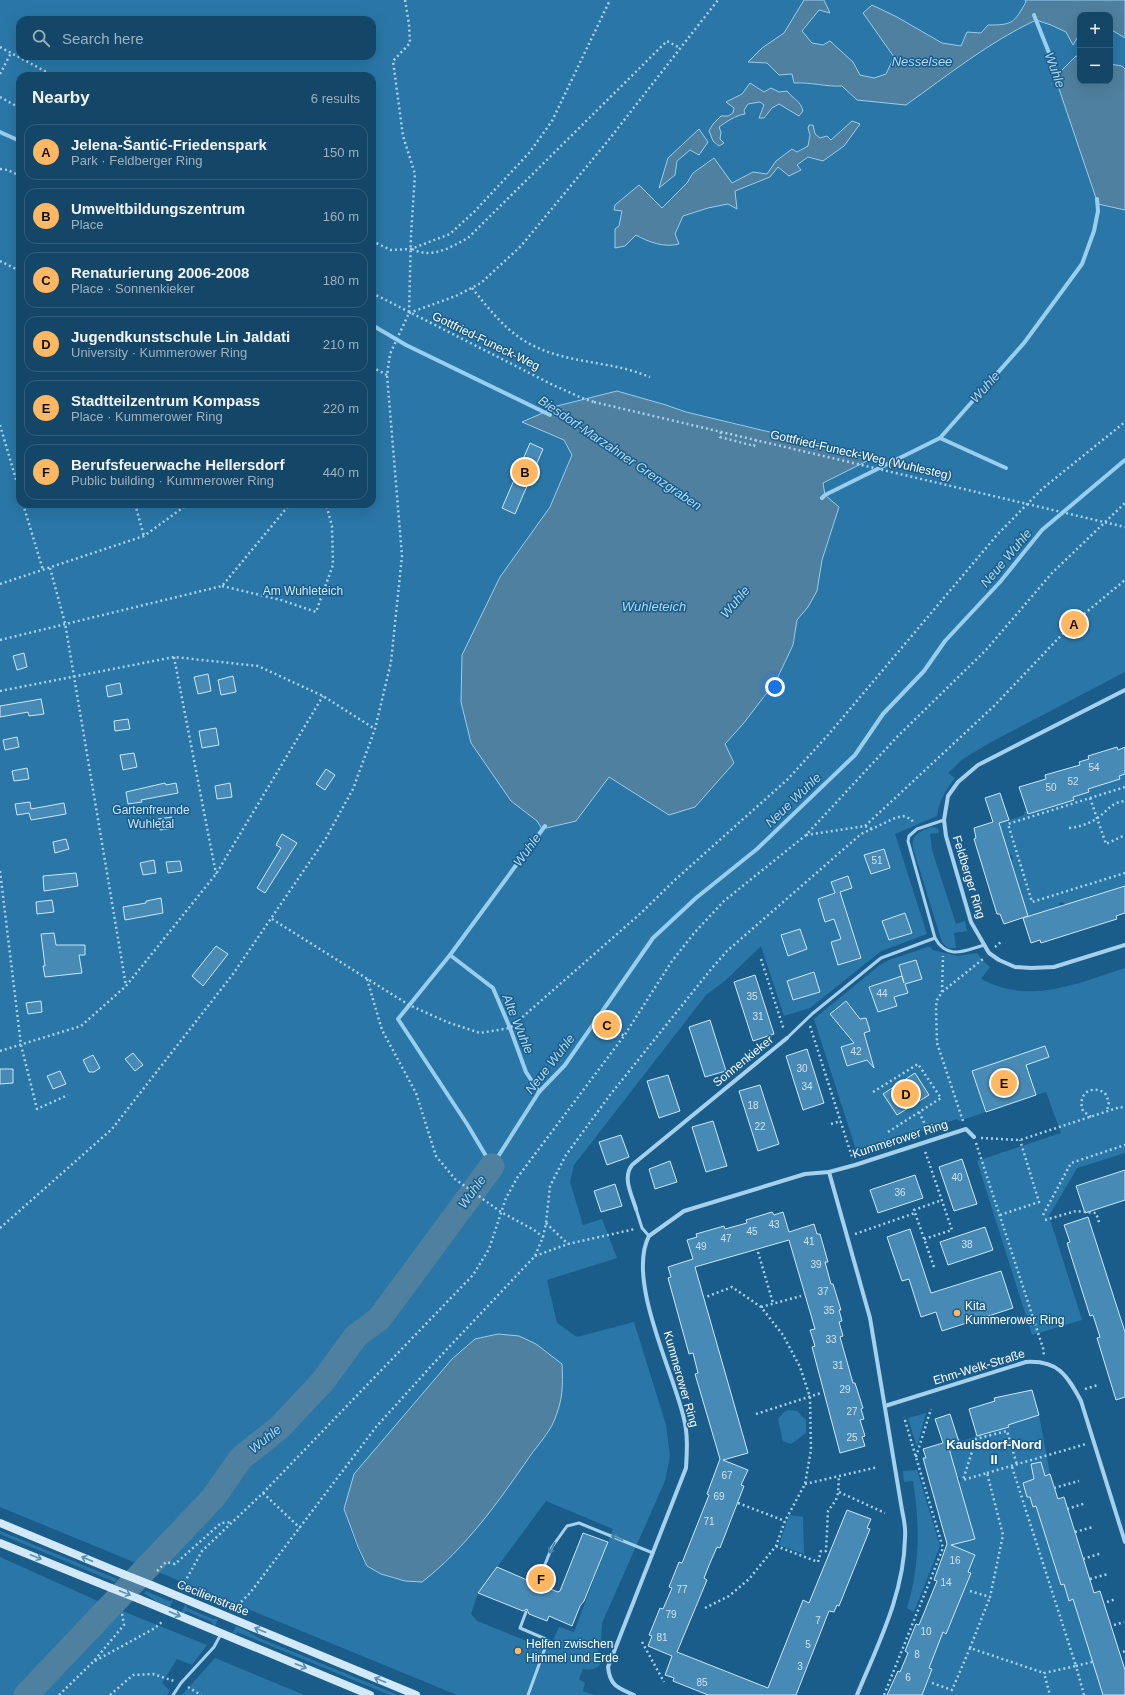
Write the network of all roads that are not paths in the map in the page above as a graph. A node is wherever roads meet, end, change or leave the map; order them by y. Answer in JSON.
{"nodes":[{"id":1,"x":1125,"y":690,"type":"edge"},
{"id":2,"x":944,"y":820,"type":"junction"},
{"id":3,"x":935,"y":938,"type":"junction"},
{"id":4,"x":984,"y":945,"type":"junction"},
{"id":5,"x":1125,"y":945,"type":"edge"},
{"id":6,"x":787,"y":1038,"type":"joint"},
{"id":7,"x":974,"y":1137,"type":"road end"},
{"id":8,"x":829,"y":1172,"type":"junction"},
{"id":9,"x":636,"y":1209,"type":"joint"},
{"id":10,"x":649,"y":1236,"type":"junction"},
{"id":11,"x":885,"y":1406,"type":"junction"},
{"id":12,"x":0,"y":1523,"type":"edge"},
{"id":13,"x":1125,"y":1542,"type":"edge"},
{"id":14,"x":0,"y":1543,"type":"edge"},
{"id":15,"x":653,"y":1553,"type":"junction"},
{"id":16,"x":537,"y":1584,"type":"dead end"},
{"id":17,"x":526,"y":1612,"type":"dead end"},
{"id":18,"x":222,"y":1633,"type":"junction"},
{"id":19,"x":173,"y":1695,"type":"edge"},
{"id":20,"x":370,"y":1695,"type":"edge"},
{"id":21,"x":416,"y":1695,"type":"edge"},
{"id":22,"x":528,"y":1695,"type":"edge"},
{"id":23,"x":634,"y":1695,"type":"edge"},
{"id":24,"x":857,"y":1695,"type":"edge"}],
"edges":[{"from":1,"to":2,"type":"street","name":"Feldberger Ring"},
{"from":2,"to":3,"type":"lane"},
{"from":2,"to":4,"type":"street","name":"Feldberger Ring"},
{"from":3,"to":4,"type":"lane"},
{"from":3,"to":6,"type":"lane","name":"Sonnenkieker"},
{"from":4,"to":5,"type":"street","name":"Feldberger Ring"},
{"from":6,"to":9,"type":"street","name":"Sonnenkieker"},
{"from":7,"to":8,"type":"street","name":"Kummerower Ring"},
{"from":8,"to":10,"type":"street","name":"Kummerower Ring"},
{"from":8,"to":11,"type":"street"},
{"from":9,"to":10,"type":"lane","name":"Sonnenkieker"},
{"from":10,"to":15,"type":"street","name":"Kummerower Ring"},
{"from":11,"to":13,"type":"street","name":"Ehm-Welk-Straße"},
{"from":11,"to":24,"type":"street"},
{"from":21,"to":12,"type":"street","name":"Cecilienstraße","one_way":true,"bridge":true},
{"from":14,"to":18,"type":"street","one_way":true,"bridge":true},
{"from":15,"to":16,"type":"lane","one_way":true},
{"from":15,"to":23,"type":"street","name":"Kummerower Ring"},
{"from":17,"to":22,"type":"lane"},
{"from":18,"to":19,"type":"lane"},
{"from":18,"to":20,"type":"street","one_way":true}]}
